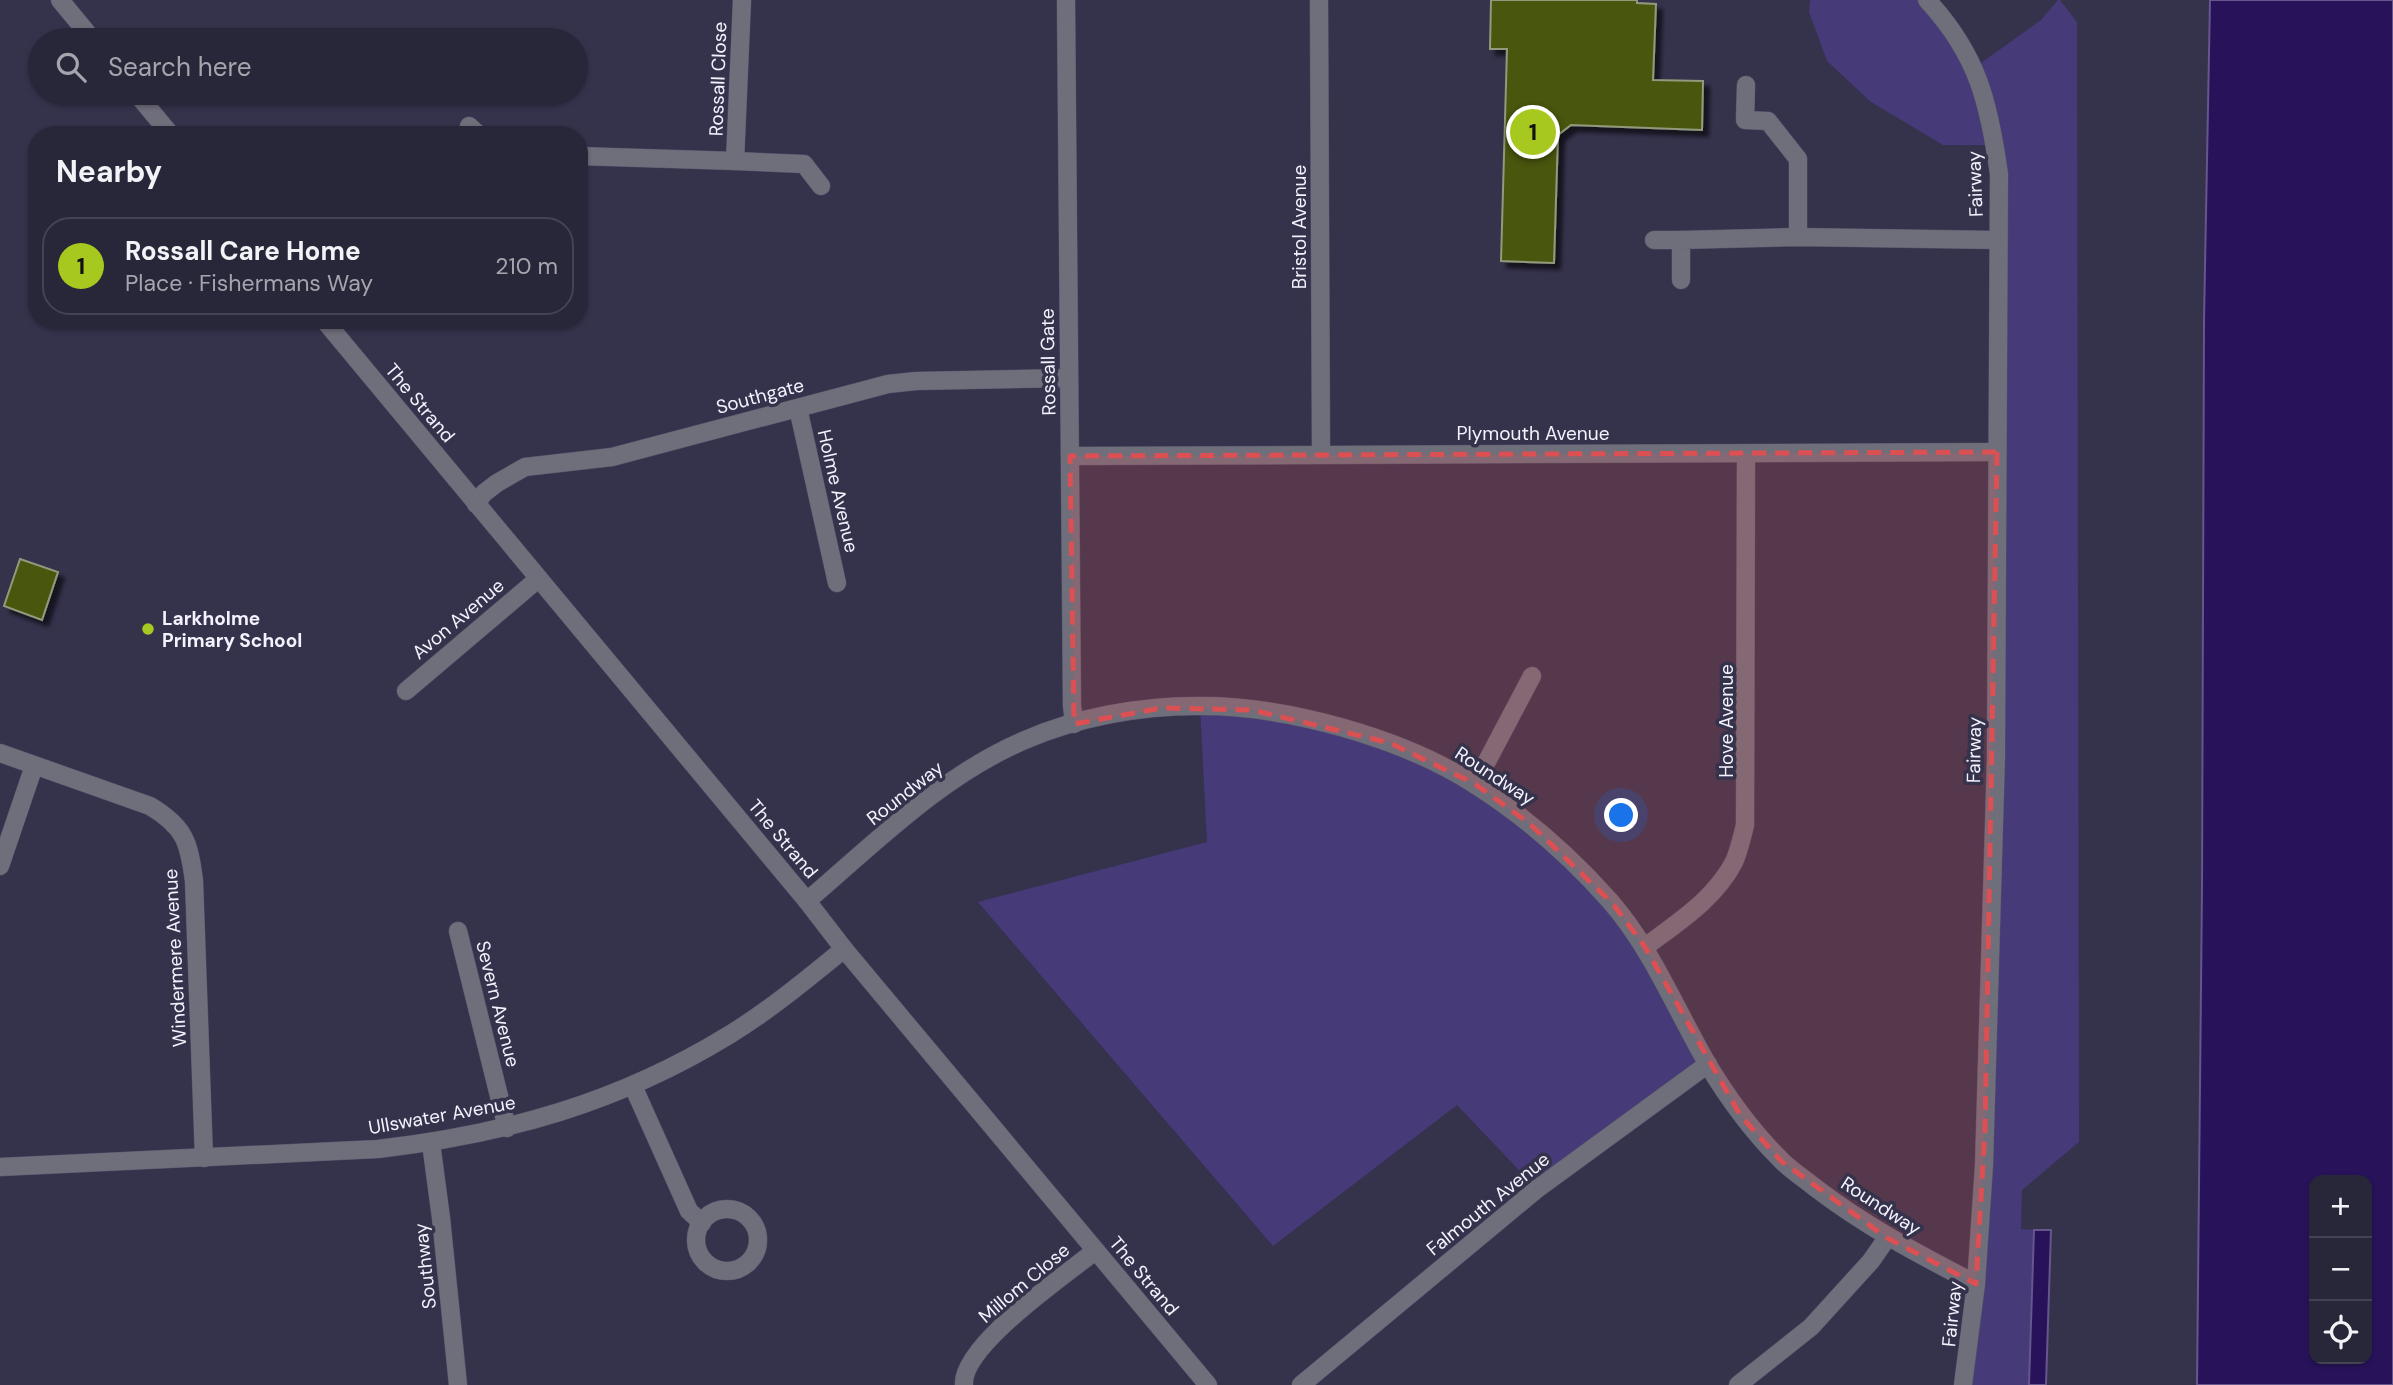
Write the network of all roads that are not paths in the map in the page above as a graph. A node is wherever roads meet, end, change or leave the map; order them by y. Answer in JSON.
{"nodes":[{"id":1,"x":60,"y":0,"type":"edge"},
{"id":2,"x":742,"y":0,"type":"edge"},
{"id":3,"x":1066,"y":0,"type":"edge"},
{"id":4,"x":1319,"y":0,"type":"edge"},
{"id":5,"x":1927,"y":0,"type":"edge"},
{"id":6,"x":83,"y":28,"type":"edge"},
{"id":7,"x":1746,"y":85,"type":"dead end"},
{"id":8,"x":146,"y":105,"type":"edge"},
{"id":9,"x":164,"y":126,"type":"edge"},
{"id":10,"x":588,"y":156,"type":"edge"},
{"id":11,"x":736,"y":160,"type":"junction"},
{"id":12,"x":821,"y":186,"type":"dead end"},
{"id":13,"x":1798,"y":237,"type":"junction"},
{"id":14,"x":1654,"y":240,"type":"dead end"},
{"id":15,"x":1681,"y":240,"type":"junction"},
{"id":16,"x":1997,"y":240,"type":"junction"},
{"id":17,"x":1681,"y":280,"type":"dead end"},
{"id":18,"x":331,"y":329,"type":"edge"},
{"id":19,"x":1069,"y":378,"type":"junction"},
{"id":20,"x":798,"y":408,"type":"junction"},
{"id":21,"x":1997,"y":452,"type":"junction"},
{"id":22,"x":1321,"y":454,"type":"junction"},
{"id":23,"x":1746,"y":454,"type":"junction"},
{"id":24,"x":1070,"y":456,"type":"junction"},
{"id":25,"x":476,"y":504,"type":"junction"},
{"id":26,"x":538,"y":579,"type":"junction"},
{"id":27,"x":837,"y":583,"type":"dead end"},
{"id":28,"x":1532,"y":677,"type":"dead end"},
{"id":29,"x":406,"y":691,"type":"dead end"},
{"id":30,"x":1074,"y":724,"type":"junction"},
{"id":31,"x":0,"y":753,"type":"edge"},
{"id":32,"x":34,"y":766,"type":"junction"},
{"id":33,"x":1475,"y":784,"type":"junction"},
{"id":34,"x":0,"y":866,"type":"edge"},
{"id":35,"x":807,"y":901,"type":"junction"},
{"id":36,"x":458,"y":931,"type":"dead end"},
{"id":37,"x":1644,"y":947,"type":"junction"},
{"id":38,"x":844,"y":950,"type":"junction"},
{"id":39,"x":1708,"y":1064,"type":"junction"},
{"id":40,"x":633,"y":1086,"type":"junction"},
{"id":41,"x":506,"y":1128,"type":"junction"},
{"id":42,"x":431,"y":1143,"type":"junction"},
{"id":43,"x":204,"y":1158,"type":"junction"},
{"id":44,"x":0,"y":1167,"type":"edge"},
{"id":45,"x":702,"y":1223,"type":"dead end"},
{"id":46,"x":1887,"y":1238,"type":"junction"},
{"id":47,"x":1095,"y":1251,"type":"junction"},
{"id":48,"x":1976,"y":1284,"type":"junction"},
{"id":49,"x":458,"y":1385,"type":"edge"},
{"id":50,"x":964,"y":1385,"type":"edge"},
{"id":51,"x":1208,"y":1385,"type":"edge"},
{"id":52,"x":1301,"y":1385,"type":"edge"},
{"id":53,"x":1738,"y":1385,"type":"edge"},
{"id":54,"x":1963,"y":1385,"type":"edge"}],
"edges":[{"from":1,"to":6,"type":"street"},
{"from":2,"to":11,"type":"street","name":"Rossall Close"},
{"from":3,"to":19,"type":"street","name":"Rossall Gate"},
{"from":4,"to":22,"type":"street","name":"Bristol Avenue"},
{"from":5,"to":16,"type":"street","name":"Fairway"},
{"from":7,"to":13,"type":"street"},
{"from":8,"to":9,"type":"street"},
{"from":10,"to":11,"type":"street","name":"Rossall Close"},
{"from":11,"to":12,"type":"street","name":"Rossall Close"},
{"from":13,"to":15,"type":"street"},
{"from":13,"to":16,"type":"street"},
{"from":14,"to":15,"type":"street"},
{"from":15,"to":17,"type":"street"},
{"from":16,"to":21,"type":"street","name":"Fairway"},
{"from":18,"to":25,"type":"street","name":"The Strand"},
{"from":19,"to":20,"type":"street","name":"Southgate"},
{"from":19,"to":24,"type":"street","name":"Rossall Gate"},
{"from":20,"to":25,"type":"street","name":"Southgate"},
{"from":20,"to":27,"type":"street","name":"Holme Avenue"},
{"from":21,"to":23,"type":"street","name":"Plymouth Avenue"},
{"from":21,"to":48,"type":"street","name":"Fairway"},
{"from":22,"to":23,"type":"street","name":"Plymouth Avenue"},
{"from":22,"to":24,"type":"street","name":"Plymouth Avenue"},
{"from":23,"to":37,"type":"street","name":"Hove Avenue"},
{"from":24,"to":30,"type":"street","name":"Rossall Gate"},
{"from":25,"to":26,"type":"street","name":"The Strand"},
{"from":26,"to":29,"type":"street","name":"Avon Avenue"},
{"from":26,"to":35,"type":"street","name":"The Strand"},
{"from":28,"to":33,"type":"street"},
{"from":30,"to":33,"type":"street","name":"Roundway"},
{"from":30,"to":35,"type":"street","name":"Roundway"},
{"from":31,"to":32,"type":"street","name":"Windermere Avenue"},
{"from":32,"to":34,"type":"street"},
{"from":32,"to":43,"type":"street","name":"Windermere Avenue"},
{"from":33,"to":37,"type":"street","name":"Roundway"},
{"from":35,"to":38,"type":"street","name":"The Strand"},
{"from":36,"to":41,"type":"street","name":"Severn Avenue"},
{"from":37,"to":39,"type":"street","name":"Roundway"},
{"from":38,"to":40,"type":"street","name":"Ullswater Avenue"},
{"from":38,"to":47,"type":"street","name":"The Strand"},
{"from":39,"to":46,"type":"street","name":"Roundway"},
{"from":39,"to":52,"type":"street","name":"Falmouth Avenue"},
{"from":40,"to":41,"type":"street","name":"Ullswater Avenue"},
{"from":40,"to":45,"type":"street"},
{"from":41,"to":42,"type":"street","name":"Ullswater Avenue"},
{"from":42,"to":43,"type":"street","name":"Ullswater Avenue"},
{"from":42,"to":49,"type":"street","name":"Southway"},
{"from":43,"to":44,"type":"street","name":"Ullswater Avenue"},
{"from":46,"to":48,"type":"street","name":"Roundway"},
{"from":46,"to":53,"type":"street"},
{"from":47,"to":50,"type":"street","name":"Millom Close"},
{"from":47,"to":51,"type":"street","name":"The Strand"},
{"from":48,"to":54,"type":"street","name":"Fairway"}]}
